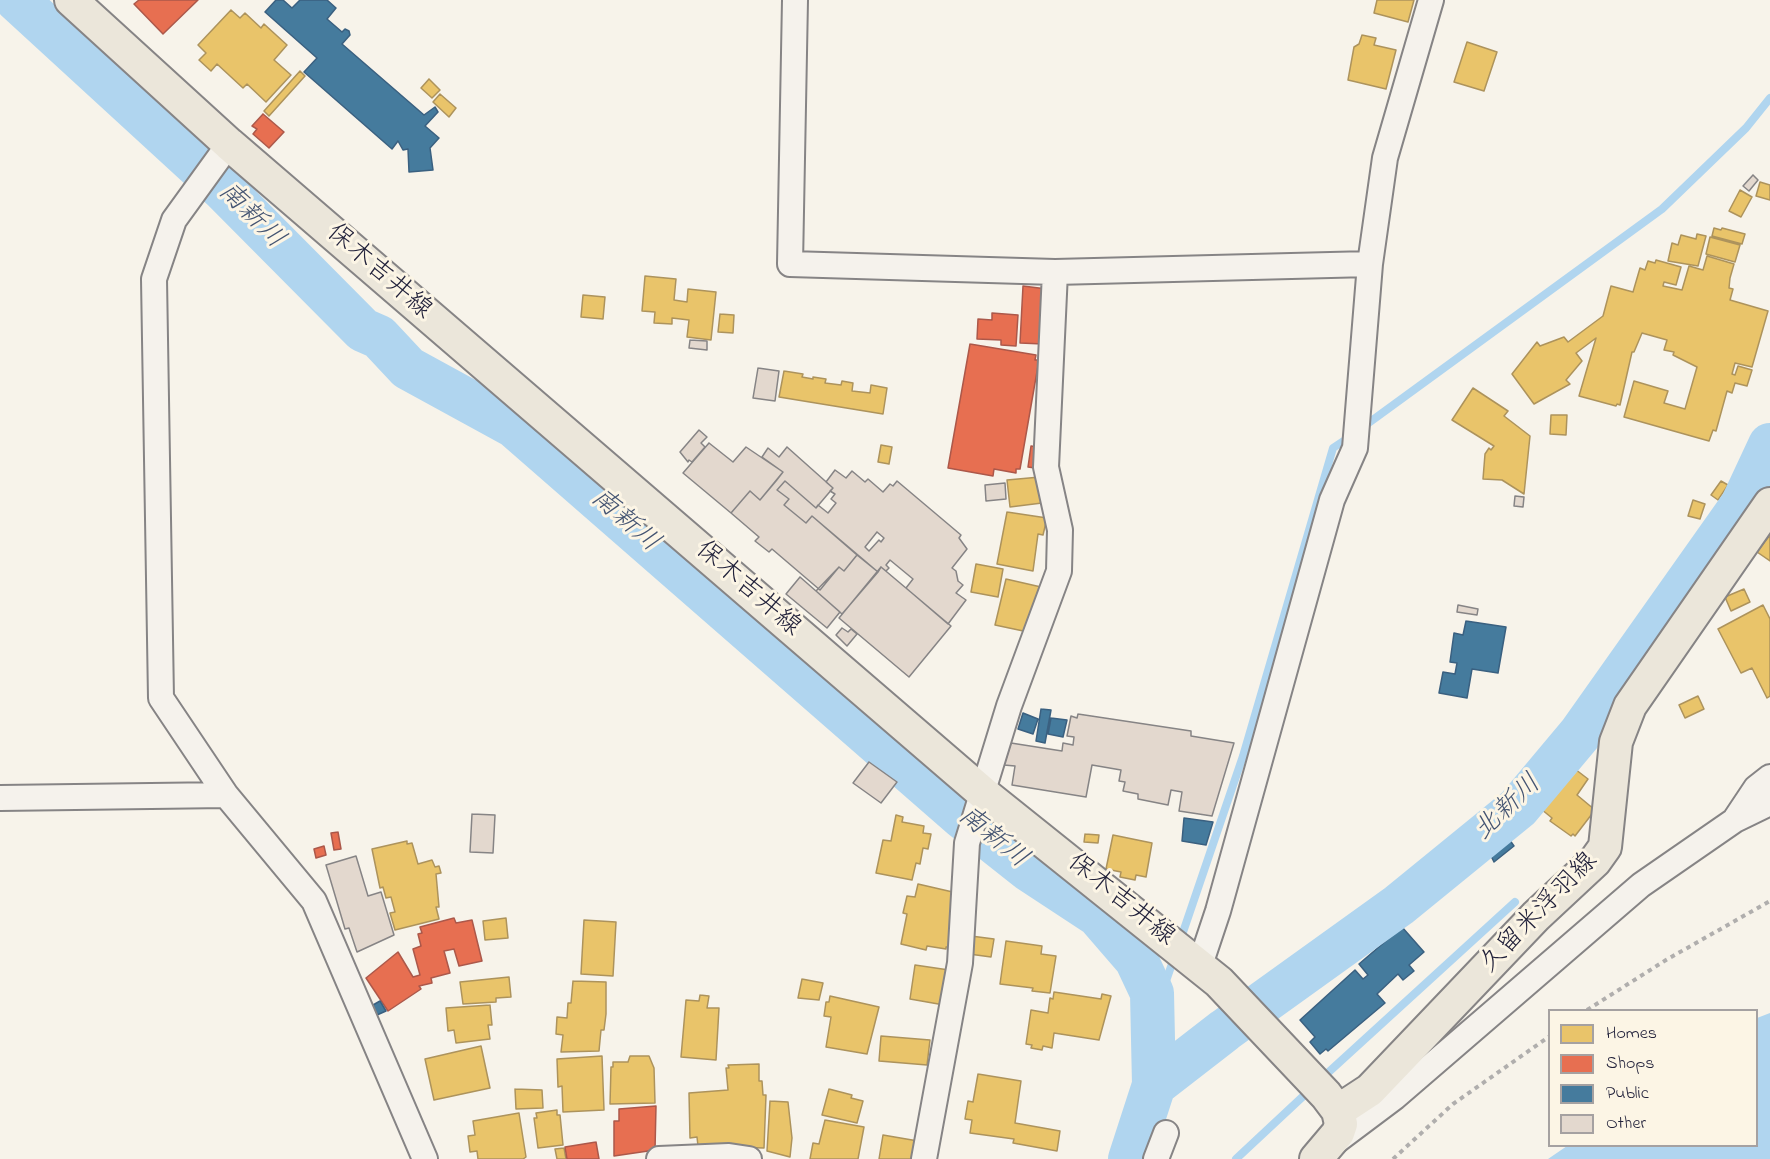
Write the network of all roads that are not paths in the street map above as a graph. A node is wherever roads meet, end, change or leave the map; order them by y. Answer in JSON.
{"nodes":[{"id":1,"x":71,"y":0,"type":"edge"},
{"id":2,"x":795,"y":0,"type":"edge"},
{"id":3,"x":1431,"y":0,"type":"edge"},
{"id":4,"x":222,"y":152,"type":"junction"},
{"id":5,"x":1370,"y":264,"type":"junction"},
{"id":6,"x":1055,"y":272,"type":"junction"},
{"id":7,"x":1770,"y":504,"type":"edge"},
{"id":8,"x":1770,"y":777,"type":"edge"},
{"id":9,"x":226,"y":795,"type":"junction"},
{"id":10,"x":0,"y":798,"type":"edge"},
{"id":11,"x":980,"y":801,"type":"junction"},
{"id":12,"x":1770,"y":803,"type":"edge"},
{"id":13,"x":1735,"y":820,"type":"junction"},
{"id":14,"x":1202,"y":967,"type":"junction"},
{"id":15,"x":1332,"y":1103,"type":"junction"},
{"id":16,"x":1166,"y":1133,"type":"dead end"},
{"id":17,"x":1323,"y":1153,"type":"edge"},
{"id":18,"x":425,"y":1159,"type":"edge"},
{"id":19,"x":659,"y":1159,"type":"edge"},
{"id":20,"x":748,"y":1159,"type":"edge"},
{"id":21,"x":924,"y":1159,"type":"edge"},
{"id":22,"x":1156,"y":1159,"type":"edge"}],
"edges":[{"from":1,"to":4,"type":"main road","name":"保木吉井線"},
{"from":2,"to":6,"type":"street"},
{"from":3,"to":5,"type":"street"},
{"from":4,"to":9,"type":"street"},
{"from":4,"to":11,"type":"main road","name":"保木吉井線"},
{"from":5,"to":6,"type":"street"},
{"from":5,"to":14,"type":"street"},
{"from":6,"to":11,"type":"street"},
{"from":7,"to":15,"type":"main road","name":"久留米浮羽線"},
{"from":8,"to":13,"type":"street"},
{"from":9,"to":10,"type":"street"},
{"from":9,"to":18,"type":"street"},
{"from":11,"to":14,"type":"main road","name":"保木吉井線"},
{"from":11,"to":21,"type":"street"},
{"from":12,"to":13,"type":"street"},
{"from":13,"to":17,"type":"street"},
{"from":14,"to":15,"type":"main road","name":"保木吉井線"},
{"from":15,"to":17,"type":"main road"},
{"from":16,"to":22,"type":"street"},
{"from":19,"to":20,"type":"street"}]}
